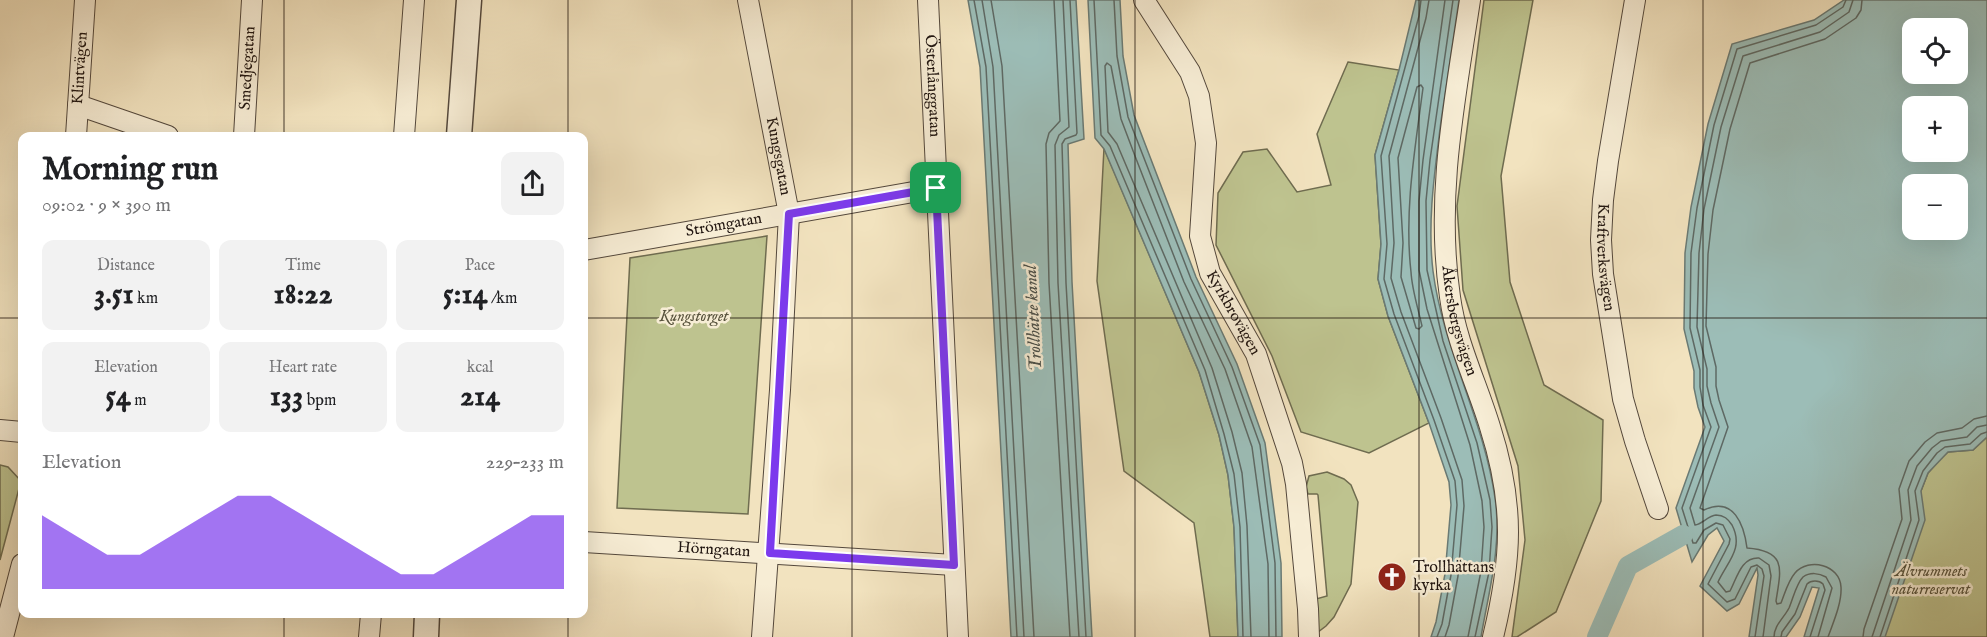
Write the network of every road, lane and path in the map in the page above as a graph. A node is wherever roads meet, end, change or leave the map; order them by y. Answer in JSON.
{"nodes":[{"id":1,"x":85,"y":0,"type":"edge"},
{"id":2,"x":252,"y":0,"type":"edge"},
{"id":3,"x":414,"y":0,"type":"edge"},
{"id":4,"x":469,"y":0,"type":"edge"},
{"id":5,"x":748,"y":0,"type":"edge"},
{"id":6,"x":928,"y":0,"type":"edge"},
{"id":7,"x":1143,"y":0,"type":"edge"},
{"id":8,"x":1470,"y":0,"type":"edge"},
{"id":9,"x":1635,"y":0,"type":"edge"},
{"id":10,"x":78,"y":105,"type":"junction"},
{"id":11,"x":76,"y":132,"type":"edge"},
{"id":12,"x":156,"y":132,"type":"edge"},
{"id":13,"x":244,"y":132,"type":"edge"},
{"id":14,"x":404,"y":132,"type":"edge"},
{"id":15,"x":459,"y":132,"type":"edge"},
{"id":16,"x":936,"y":188,"type":"junction"},
{"id":17,"x":789,"y":214,"type":"junction"},
{"id":18,"x":588,"y":249,"type":"edge"},
{"id":19,"x":0,"y":430,"type":"edge"},
{"id":20,"x":18,"y":432,"type":"edge"},
{"id":21,"x":1658,"y":509,"type":"dead end"},
{"id":22,"x":588,"y":542,"type":"edge"},
{"id":23,"x":770,"y":553,"type":"junction"},
{"id":24,"x":954,"y":565,"type":"junction"},
{"id":25,"x":18,"y":579,"type":"edge"},
{"id":26,"x":371,"y":618,"type":"edge"},
{"id":27,"x":427,"y":618,"type":"edge"},
{"id":28,"x":3,"y":637,"type":"edge"},
{"id":29,"x":369,"y":637,"type":"edge"},
{"id":30,"x":426,"y":637,"type":"edge"},
{"id":31,"x":762,"y":637,"type":"edge"},
{"id":32,"x":958,"y":637,"type":"edge"},
{"id":33,"x":1309,"y":637,"type":"edge"},
{"id":34,"x":1493,"y":637,"type":"edge"}],
"edges":[{"from":1,"to":10,"type":"street","name":"Klintvägen"},
{"from":2,"to":13,"type":"street","name":"Smedjegatan"},
{"from":3,"to":14,"type":"street"},
{"from":4,"to":15,"type":"street"},
{"from":5,"to":17,"type":"street","name":"Kungsgatan"},
{"from":6,"to":16,"type":"street","name":"Österlånggatan"},
{"from":7,"to":33,"type":"street","name":"Kyrkbrovägen"},
{"from":8,"to":34,"type":"street","name":"Åkersbergsvägen"},
{"from":9,"to":21,"type":"street","name":"Kraftverksvägen"},
{"from":10,"to":11,"type":"street","name":"Klintvägen"},
{"from":10,"to":12,"type":"street"},
{"from":16,"to":17,"type":"street","name":"Strömgatan"},
{"from":16,"to":24,"type":"street","name":"Österlånggatan"},
{"from":17,"to":18,"type":"street","name":"Strömgatan"},
{"from":17,"to":23,"type":"street","name":"Kungsgatan"},
{"from":19,"to":20,"type":"street"},
{"from":22,"to":23,"type":"street","name":"Hörngatan"},
{"from":23,"to":24,"type":"street","name":"Hörngatan"},
{"from":23,"to":31,"type":"street","name":"Kungsgatan"},
{"from":24,"to":32,"type":"street","name":"Österlånggatan"},
{"from":25,"to":28,"type":"street"},
{"from":26,"to":29,"type":"street"},
{"from":27,"to":30,"type":"street"}]}
